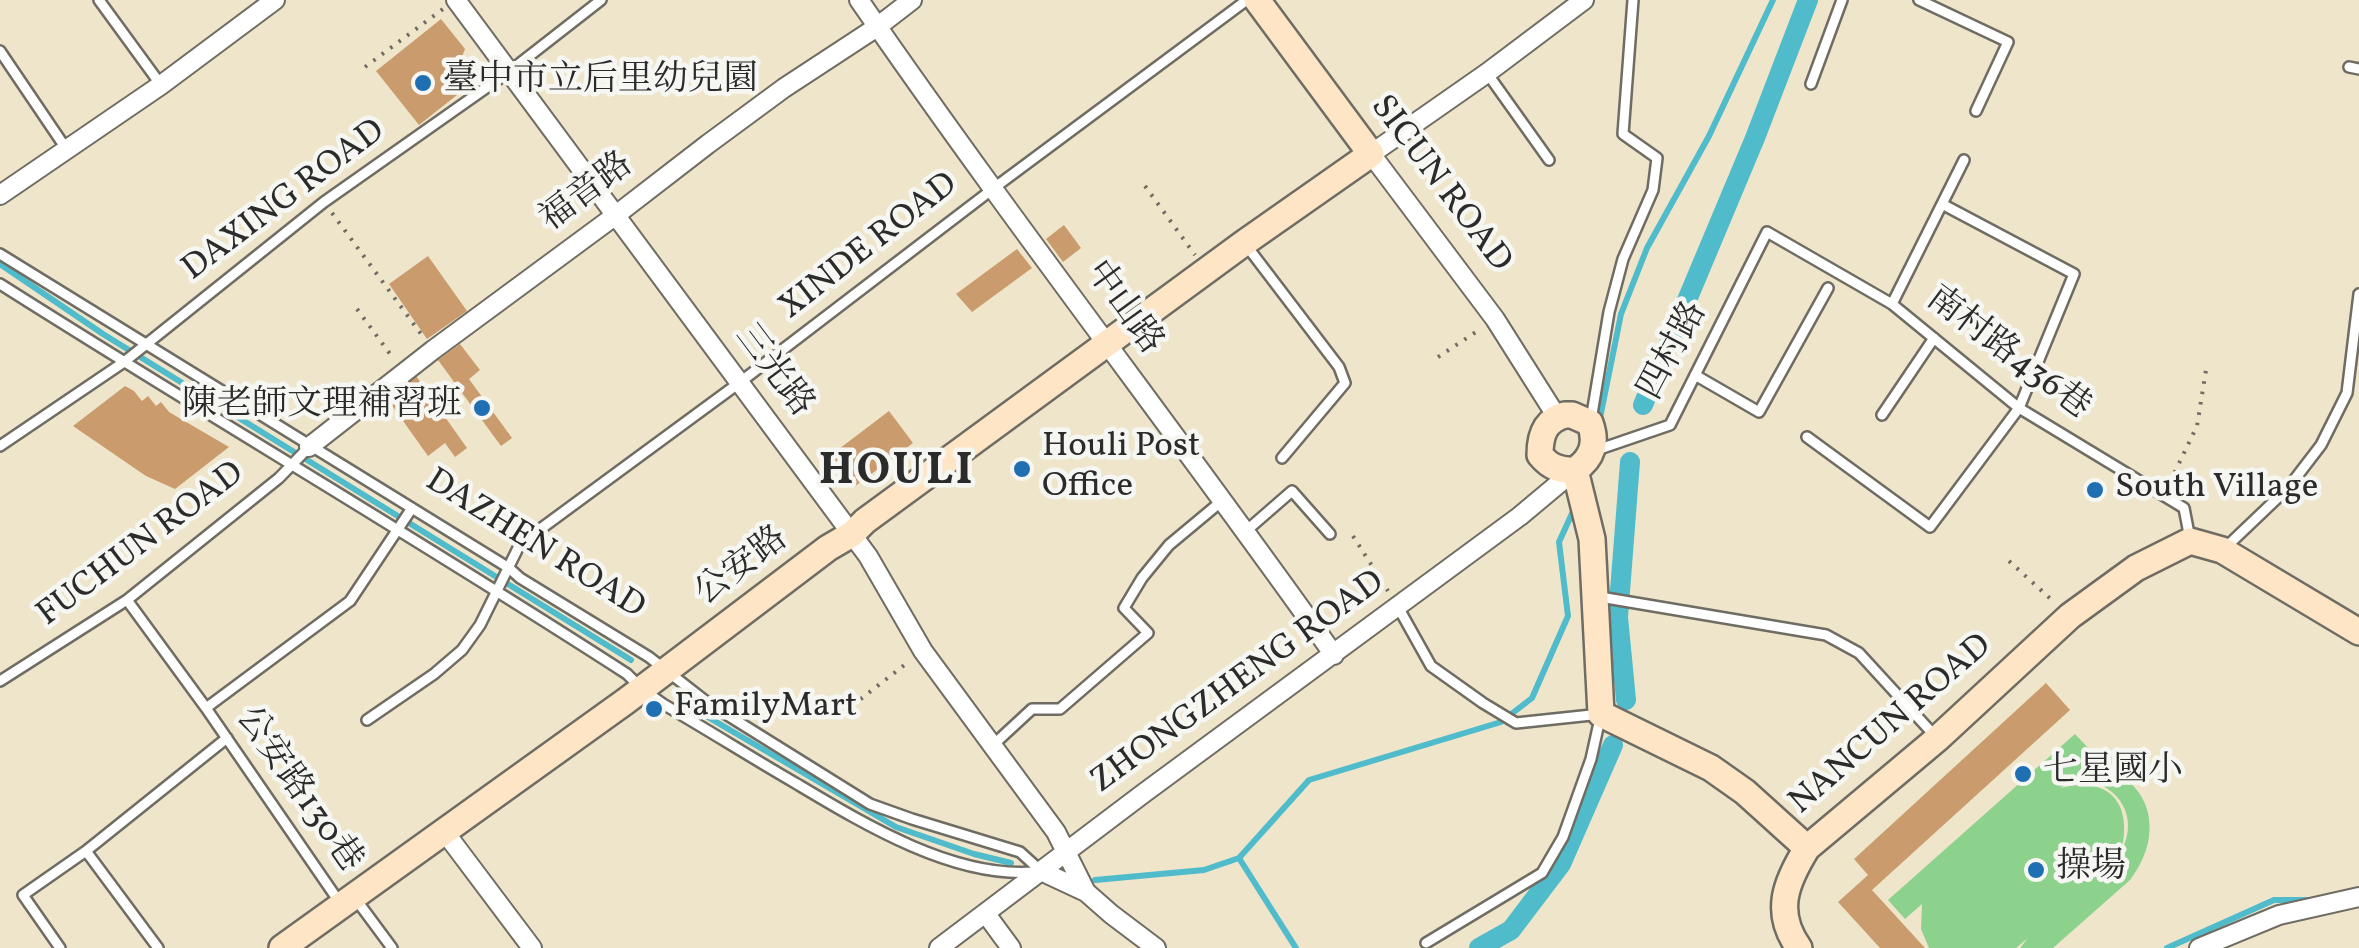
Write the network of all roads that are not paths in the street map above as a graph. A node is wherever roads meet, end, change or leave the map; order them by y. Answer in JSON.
{"nodes":[{"id":1,"x":99,"y":0,"type":"edge"},
{"id":2,"x":275,"y":0,"type":"edge"},
{"id":3,"x":456,"y":0,"type":"edge"},
{"id":4,"x":601,"y":0,"type":"edge"},
{"id":5,"x":859,"y":0,"type":"edge"},
{"id":6,"x":912,"y":0,"type":"edge"},
{"id":7,"x":1247,"y":0,"type":"edge"},
{"id":8,"x":1257,"y":0,"type":"edge"},
{"id":9,"x":1584,"y":0,"type":"edge"},
{"id":10,"x":1633,"y":0,"type":"edge"},
{"id":11,"x":1842,"y":0,"type":"edge"},
{"id":12,"x":1919,"y":0,"type":"edge"},
{"id":13,"x":878,"y":27,"type":"junction"},
{"id":14,"x":0,"y":51,"type":"edge"},
{"id":15,"x":510,"y":71,"type":"junction"},
{"id":16,"x":1486,"y":74,"type":"junction"},
{"id":17,"x":1811,"y":84,"type":"dead end"},
{"id":18,"x":161,"y":86,"type":"junction"},
{"id":19,"x":1976,"y":111,"type":"dead end"},
{"id":20,"x":67,"y":150,"type":"junction"},
{"id":21,"x":1371,"y":154,"type":"junction"},
{"id":22,"x":1549,"y":160,"type":"dead end"},
{"id":23,"x":1964,"y":160,"type":"dead end"},
{"id":24,"x":994,"y":188,"type":"junction"},
{"id":25,"x":0,"y":195,"type":"edge"},
{"id":26,"x":1942,"y":204,"type":"junction"},
{"id":27,"x":616,"y":215,"type":"junction"},
{"id":28,"x":1767,"y":232,"type":"joint"},
{"id":29,"x":1244,"y":243,"type":"junction"},
{"id":30,"x":0,"y":254,"type":"edge"},
{"id":31,"x":0,"y":284,"type":"edge"},
{"id":32,"x":1828,"y":288,"type":"dead end"},
{"id":33,"x":2359,"y":294,"type":"edge"},
{"id":34,"x":1892,"y":304,"type":"junction"},
{"id":35,"x":1934,"y":338,"type":"junction"},
{"id":36,"x":147,"y":344,"type":"junction"},
{"id":37,"x":1108,"y":344,"type":"junction"},
{"id":38,"x":124,"y":362,"type":"junction"},
{"id":39,"x":1696,"y":375,"type":"junction"},
{"id":40,"x":740,"y":384,"type":"junction"},
{"id":41,"x":2019,"y":408,"type":"junction"},
{"id":42,"x":1882,"y":415,"type":"dead end"},
{"id":43,"x":1557,"y":417,"type":"junction"},
{"id":44,"x":1590,"y":422,"type":"junction"},
{"id":45,"x":1807,"y":438,"type":"dead end"},
{"id":46,"x":0,"y":446,"type":"edge"},
{"id":47,"x":309,"y":447,"type":"junction"},
{"id":48,"x":1282,"y":458,"type":"dead end"},
{"id":49,"x":1584,"y":461,"type":"junction"},
{"id":50,"x":291,"y":466,"type":"junction"},
{"id":51,"x":1223,"y":500,"type":"junction"},
{"id":52,"x":412,"y":508,"type":"junction"},
{"id":53,"x":396,"y":530,"type":"junction"},
{"id":54,"x":1246,"y":530,"type":"junction"},
{"id":55,"x":852,"y":534,"type":"junction"},
{"id":56,"x":1330,"y":534,"type":"dead end"},
{"id":57,"x":2190,"y":541,"type":"junction"},
{"id":58,"x":2222,"y":550,"type":"junction"},
{"id":59,"x":509,"y":568,"type":"junction"},
{"id":60,"x":498,"y":591,"type":"junction"},
{"id":61,"x":1602,"y":598,"type":"junction"},
{"id":62,"x":127,"y":600,"type":"junction"},
{"id":63,"x":1398,"y":607,"type":"junction"},
{"id":64,"x":2359,"y":632,"type":"edge"},
{"id":65,"x":1334,"y":655,"type":"junction"},
{"id":66,"x":666,"y":670,"type":"junction"},
{"id":67,"x":0,"y":681,"type":"edge"},
{"id":68,"x":642,"y":689,"type":"junction"},
{"id":69,"x":206,"y":708,"type":"junction"},
{"id":70,"x":1601,"y":714,"type":"junction"},
{"id":71,"x":367,"y":720,"type":"dead end"},
{"id":72,"x":227,"y":738,"type":"junction"},
{"id":73,"x":1937,"y":738,"type":"junction"},
{"id":74,"x":992,"y":746,"type":"junction"},
{"id":75,"x":444,"y":832,"type":"junction"},
{"id":76,"x":1808,"y":848,"type":"junction"},
{"id":77,"x":1067,"y":850,"type":"junction"},
{"id":78,"x":86,"y":851,"type":"junction"},
{"id":79,"x":1041,"y":871,"type":"junction"},
{"id":80,"x":1086,"y":892,"type":"junction"},
{"id":81,"x":2359,"y":897,"type":"edge"},
{"id":82,"x":347,"y":900,"type":"junction"},
{"id":83,"x":986,"y":914,"type":"junction"},
{"id":84,"x":1426,"y":943,"type":"dead end"},
{"id":85,"x":60,"y":948,"type":"edge"},
{"id":86,"x":158,"y":948,"type":"edge"},
{"id":87,"x":282,"y":948,"type":"edge"},
{"id":88,"x":392,"y":948,"type":"edge"},
{"id":89,"x":532,"y":948,"type":"edge"},
{"id":90,"x":938,"y":948,"type":"edge"},
{"id":91,"x":1011,"y":948,"type":"edge"},
{"id":92,"x":1156,"y":948,"type":"edge"},
{"id":93,"x":1799,"y":948,"type":"edge"},
{"id":94,"x":2200,"y":948,"type":"edge"}],
"edges":[{"from":1,"to":18,"type":"lane"},
{"from":2,"to":18,"type":"street"},
{"from":3,"to":15,"type":"street","name":"三光路"},
{"from":4,"to":15,"type":"lane","name":"DAXING ROAD"},
{"from":5,"to":13,"type":"street","name":"中山路"},
{"from":6,"to":13,"type":"street","name":"福音路"},
{"from":7,"to":24,"type":"lane","name":"XINDE ROAD"},
{"from":8,"to":21,"type":"main road","name":"SICUN ROAD"},
{"from":9,"to":16,"type":"street","name":"公安路"},
{"from":10,"to":44,"type":"lane"},
{"from":11,"to":17,"type":"lane"},
{"from":12,"to":19,"type":"lane"},
{"from":13,"to":24,"type":"street","name":"中山路"},
{"from":13,"to":27,"type":"street","name":"福音路"},
{"from":14,"to":20,"type":"lane"},
{"from":15,"to":27,"type":"street","name":"三光路"},
{"from":15,"to":36,"type":"lane","name":"DAXING ROAD"},
{"from":16,"to":21,"type":"street","name":"公安路"},
{"from":16,"to":22,"type":"lane"},
{"from":18,"to":20,"type":"street"},
{"from":20,"to":25,"type":"street"},
{"from":21,"to":29,"type":"main road","name":"公安路"},
{"from":21,"to":43,"type":"street","name":"SICUN ROAD"},
{"from":23,"to":26,"type":"lane"},
{"from":24,"to":37,"type":"street","name":"中山路"},
{"from":24,"to":40,"type":"lane","name":"XINDE ROAD"},
{"from":26,"to":34,"type":"lane"},
{"from":26,"to":41,"type":"lane"},
{"from":27,"to":40,"type":"street","name":"三光路"},
{"from":27,"to":47,"type":"street","name":"福音路"},
{"from":28,"to":34,"type":"lane","name":"南村路436巷"},
{"from":28,"to":39,"type":"lane","name":"四村路"},
{"from":29,"to":37,"type":"main road","name":"公安路"},
{"from":29,"to":48,"type":"lane"},
{"from":30,"to":36,"type":"lane","name":"DAZHEN ROAD"},
{"from":31,"to":38,"type":"lane","name":"DAZHEN ROAD"},
{"from":32,"to":39,"type":"lane"},
{"from":33,"to":58,"type":"lane"},
{"from":34,"to":35,"type":"lane","name":"南村路436巷"},
{"from":35,"to":41,"type":"lane","name":"南村路436巷"},
{"from":35,"to":42,"type":"lane"},
{"from":36,"to":38,"type":"lane","name":"DAXING ROAD"},
{"from":36,"to":47,"type":"lane","name":"DAZHEN ROAD"},
{"from":37,"to":51,"type":"street","name":"中山路"},
{"from":37,"to":55,"type":"main road","name":"公安路"},
{"from":38,"to":46,"type":"lane","name":"DAXING ROAD"},
{"from":38,"to":50,"type":"lane","name":"DAZHEN ROAD"},
{"from":39,"to":49,"type":"lane","name":"四村路"},
{"from":40,"to":55,"type":"street","name":"三光路"},
{"from":40,"to":59,"type":"lane","name":"XINDE ROAD"},
{"from":41,"to":45,"type":"lane"},
{"from":41,"to":57,"type":"lane","name":"南村路436巷"},
{"from":43,"to":44,"type":"main road"},
{"from":43,"to":49,"type":"main road"},
{"from":44,"to":49,"type":"main road"},
{"from":47,"to":50,"type":"lane","name":"FUCHUN ROAD"},
{"from":47,"to":52,"type":"lane","name":"DAZHEN ROAD"},
{"from":49,"to":61,"type":"main road"},
{"from":49,"to":63,"type":"street","name":"ZHONGZHENG ROAD"},
{"from":50,"to":53,"type":"lane","name":"DAZHEN ROAD"},
{"from":50,"to":62,"type":"lane","name":"FUCHUN ROAD"},
{"from":51,"to":54,"type":"street","name":"中山路"},
{"from":51,"to":74,"type":"lane"},
{"from":52,"to":53,"type":"lane"},
{"from":52,"to":59,"type":"lane","name":"DAZHEN ROAD"},
{"from":53,"to":60,"type":"lane","name":"DAZHEN ROAD"},
{"from":53,"to":69,"type":"lane"},
{"from":54,"to":56,"type":"lane"},
{"from":54,"to":65,"type":"street","name":"中山路"},
{"from":55,"to":66,"type":"main road","name":"公安路"},
{"from":55,"to":74,"type":"street","name":"三光路"},
{"from":57,"to":58,"type":"main road"},
{"from":57,"to":73,"type":"main road","name":"NANCUN ROAD"},
{"from":58,"to":64,"type":"main road"},
{"from":59,"to":60,"type":"lane","name":"XINDE ROAD"},
{"from":59,"to":66,"type":"lane","name":"DAZHEN ROAD"},
{"from":60,"to":68,"type":"lane","name":"DAZHEN ROAD"},
{"from":60,"to":71,"type":"lane","name":"XINDE ROAD"},
{"from":61,"to":70,"type":"main road"},
{"from":61,"to":73,"type":"lane"},
{"from":62,"to":67,"type":"lane","name":"FUCHUN ROAD"},
{"from":62,"to":69,"type":"lane","name":"公安路130巷"},
{"from":63,"to":65,"type":"street","name":"ZHONGZHENG ROAD"},
{"from":63,"to":70,"type":"lane"},
{"from":65,"to":77,"type":"street","name":"ZHONGZHENG ROAD"},
{"from":66,"to":68,"type":"main road","name":"公安路"},
{"from":66,"to":79,"type":"lane","name":"DAZHEN ROAD"},
{"from":68,"to":75,"type":"main road","name":"公安路"},
{"from":68,"to":79,"type":"lane","name":"DAZHEN ROAD"},
{"from":69,"to":72,"type":"lane","name":"公安路130巷"},
{"from":70,"to":76,"type":"main road","name":"NANCUN ROAD"},
{"from":70,"to":84,"type":"lane"},
{"from":72,"to":78,"type":"lane"},
{"from":72,"to":82,"type":"lane","name":"公安路130巷"},
{"from":73,"to":76,"type":"main road","name":"NANCUN ROAD"},
{"from":74,"to":77,"type":"street","name":"三光路"},
{"from":75,"to":82,"type":"main road","name":"公安路"},
{"from":75,"to":89,"type":"street"},
{"from":76,"to":93,"type":"main road"},
{"from":77,"to":79,"type":"street","name":"ZHONGZHENG ROAD"},
{"from":77,"to":80,"type":"street","name":"三光路"},
{"from":78,"to":85,"type":"lane"},
{"from":78,"to":86,"type":"lane"},
{"from":79,"to":80,"type":"street","name":"DAZHEN ROAD"},
{"from":79,"to":83,"type":"street","name":"ZHONGZHENG ROAD"},
{"from":80,"to":92,"type":"street","name":"DAZHEN ROAD"},
{"from":81,"to":94,"type":"street"},
{"from":82,"to":87,"type":"main road","name":"公安路"},
{"from":82,"to":88,"type":"lane","name":"公安路130巷"},
{"from":83,"to":90,"type":"street","name":"ZHONGZHENG ROAD"},
{"from":83,"to":91,"type":"street"}]}
